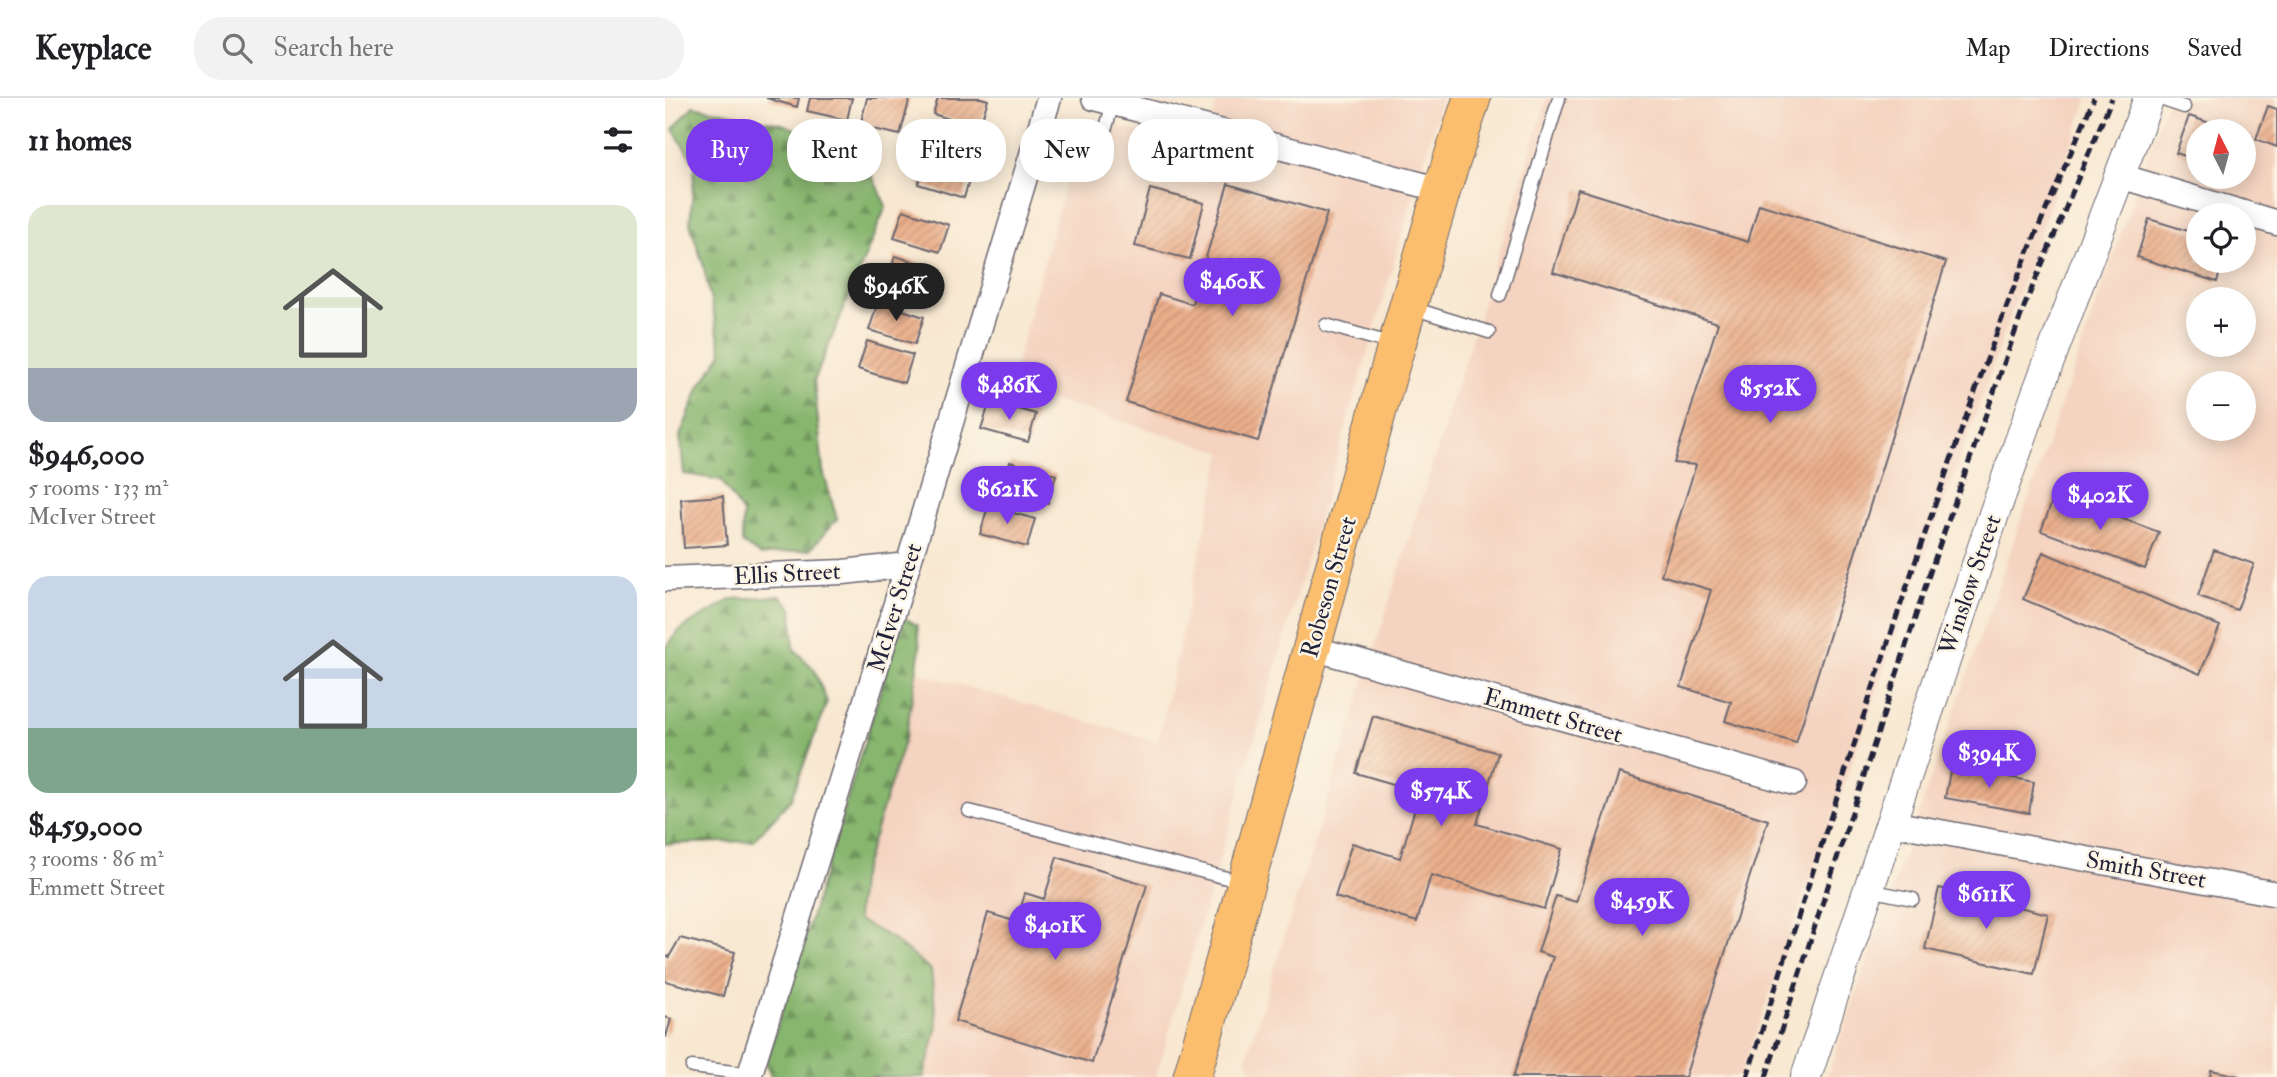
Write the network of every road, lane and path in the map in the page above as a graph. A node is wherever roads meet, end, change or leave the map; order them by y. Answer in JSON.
{"nodes":[{"id":1,"x":1049,"y":98,"type":"edge"},
{"id":2,"x":1472,"y":98,"type":"edge"},
{"id":3,"x":1559,"y":98,"type":"edge"},
{"id":4,"x":2149,"y":98,"type":"edge"},
{"id":5,"x":2157,"y":98,"type":"edge"},
{"id":6,"x":1103,"y":101,"type":"edge"},
{"id":7,"x":2184,"y":107,"type":"dead end"},
{"id":8,"x":1103,"y":119,"type":"edge"},
{"id":9,"x":2120,"y":176,"type":"junction"},
{"id":10,"x":1442,"y":190,"type":"junction"},
{"id":11,"x":2277,"y":223,"type":"edge"},
{"id":12,"x":1500,"y":296,"type":"dead end"},
{"id":13,"x":1408,"y":307,"type":"junction"},
{"id":14,"x":1326,"y":325,"type":"dead end"},
{"id":15,"x":1489,"y":332,"type":"dead end"},
{"id":16,"x":1397,"y":345,"type":"junction"},
{"id":17,"x":908,"y":565,"type":"junction"},
{"id":18,"x":665,"y":579,"type":"edge"},
{"id":19,"x":1312,"y":648,"type":"junction"},
{"id":20,"x":1794,"y":783,"type":"dead end"},
{"id":21,"x":969,"y":811,"type":"dead end"},
{"id":22,"x":1891,"y":823,"type":"junction"},
{"id":23,"x":1246,"y":883,"type":"junction"},
{"id":24,"x":1869,"y":890,"type":"junction"},
{"id":25,"x":2277,"y":894,"type":"edge"},
{"id":26,"x":1913,"y":899,"type":"dead end"},
{"id":27,"x":692,"y":1067,"type":"dead end"},
{"id":28,"x":749,"y":1076,"type":"edge"},
{"id":29,"x":1192,"y":1077,"type":"edge"},
{"id":30,"x":1806,"y":1077,"type":"edge"}],
"edges":[{"from":1,"to":17,"type":"street","name":"McIver Street"},
{"from":2,"to":10,"type":"main road","name":"Robeson Street"},
{"from":3,"to":12,"type":"lane"},
{"from":4,"to":9,"type":"street","name":"Winslow Street"},
{"from":5,"to":7,"type":"lane"},
{"from":6,"to":8,"type":"lane"},
{"from":6,"to":10,"type":"street"},
{"from":9,"to":11,"type":"street"},
{"from":9,"to":22,"type":"street","name":"Winslow Street"},
{"from":10,"to":13,"type":"main road","name":"Robeson Street"},
{"from":13,"to":15,"type":"lane"},
{"from":13,"to":16,"type":"main road","name":"Robeson Street"},
{"from":14,"to":16,"type":"lane"},
{"from":16,"to":19,"type":"main road","name":"Robeson Street"},
{"from":17,"to":18,"type":"street","name":"Ellis Street"},
{"from":17,"to":28,"type":"street","name":"McIver Street"},
{"from":19,"to":20,"type":"street","name":"Emmett Street"},
{"from":19,"to":23,"type":"main road","name":"Robeson Street"},
{"from":21,"to":23,"type":"lane"},
{"from":22,"to":24,"type":"street","name":"Winslow Street"},
{"from":22,"to":25,"type":"street","name":"Smith Street"},
{"from":23,"to":29,"type":"main road","name":"Robeson Street"},
{"from":24,"to":26,"type":"lane"},
{"from":24,"to":30,"type":"street","name":"Winslow Street"},
{"from":27,"to":28,"type":"lane"}]}
